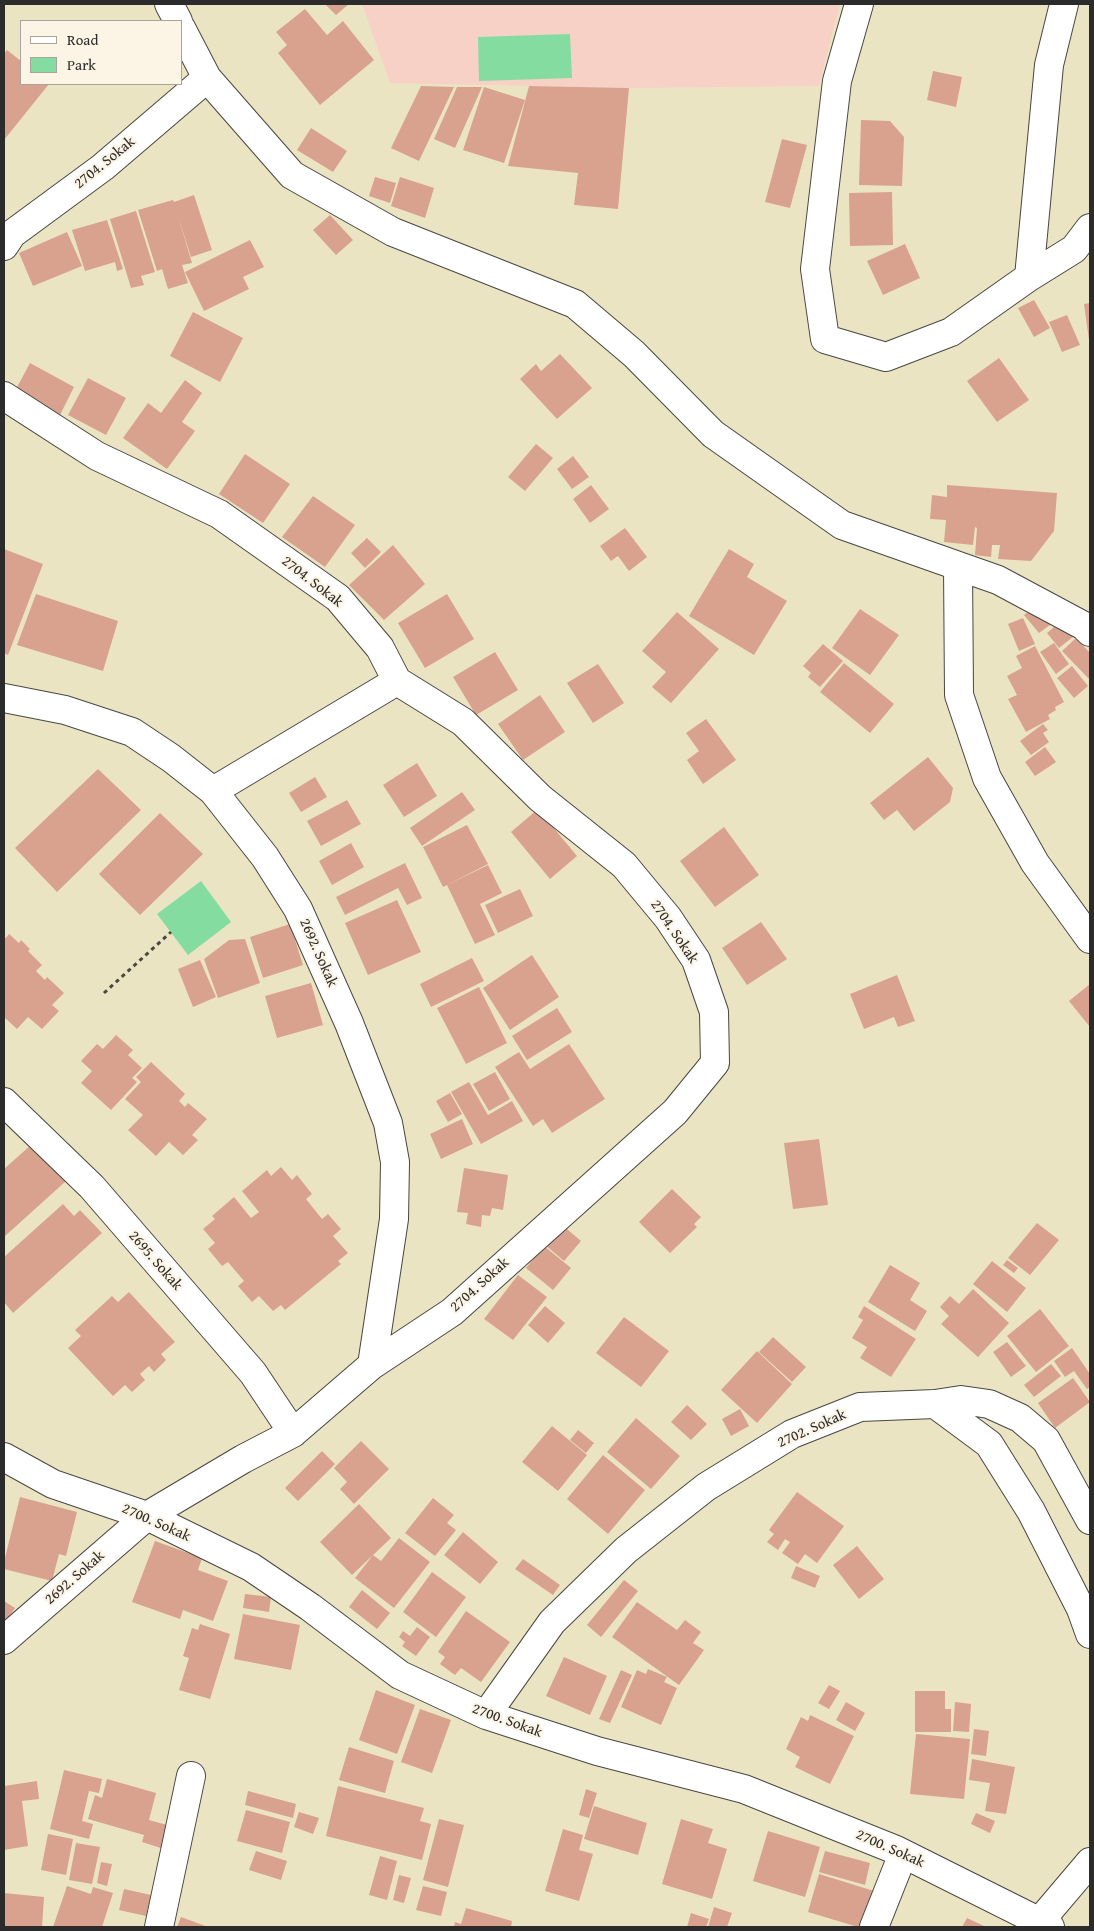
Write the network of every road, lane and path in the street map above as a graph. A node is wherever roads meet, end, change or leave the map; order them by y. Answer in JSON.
{"nodes":[{"id":1,"x":169,"y":4,"type":"edge"},
{"id":2,"x":859,"y":4,"type":"edge"},
{"id":3,"x":1064,"y":4,"type":"edge"},
{"id":4,"x":177,"y":20,"type":"edge"},
{"id":5,"x":182,"y":30,"type":"edge"},
{"id":6,"x":207,"y":78,"type":"junction"},
{"id":7,"x":1090,"y":228,"type":"edge"},
{"id":8,"x":4,"y":246,"type":"edge"},
{"id":9,"x":1029,"y":277,"type":"junction"},
{"id":10,"x":4,"y":396,"type":"edge"},
{"id":11,"x":958,"y":566,"type":"junction"},
{"id":12,"x":1090,"y":632,"type":"edge"},
{"id":13,"x":397,"y":681,"type":"junction"},
{"id":14,"x":4,"y":698,"type":"edge"},
{"id":15,"x":213,"y":791,"type":"junction"},
{"id":16,"x":171,"y":932,"type":"dead end"},
{"id":17,"x":1090,"y":939,"type":"edge"},
{"id":18,"x":104,"y":993,"type":"dead end"},
{"id":19,"x":4,"y":1102,"type":"edge"},
{"id":20,"x":372,"y":1365,"type":"junction"},
{"id":21,"x":935,"y":1404,"type":"junction"},
{"id":22,"x":293,"y":1433,"type":"junction"},
{"id":23,"x":4,"y":1457,"type":"edge"},
{"id":24,"x":147,"y":1516,"type":"junction"},
{"id":25,"x":1090,"y":1520,"type":"edge"},
{"id":26,"x":1090,"y":1634,"type":"edge"},
{"id":27,"x":4,"y":1640,"type":"edge"},
{"id":28,"x":486,"y":1716,"type":"junction"},
{"id":29,"x":191,"y":1776,"type":"dead end"},
{"id":30,"x":903,"y":1854,"type":"junction"},
{"id":31,"x":1090,"y":1862,"type":"edge"},
{"id":32,"x":1042,"y":1925,"type":"edge"},
{"id":33,"x":159,"y":1927,"type":"edge"},
{"id":34,"x":874,"y":1927,"type":"edge"}],
"edges":[{"from":1,"to":4,"type":"street"},
{"from":2,"to":9,"type":"street"},
{"from":3,"to":9,"type":"street"},
{"from":5,"to":6,"type":"street"},
{"from":6,"to":8,"type":"street","name":"2704. Sokak"},
{"from":6,"to":11,"type":"street"},
{"from":7,"to":9,"type":"street"},
{"from":10,"to":13,"type":"street","name":"2704. Sokak"},
{"from":11,"to":12,"type":"street"},
{"from":11,"to":17,"type":"street"},
{"from":13,"to":15,"type":"street"},
{"from":13,"to":20,"type":"street","name":"2704. Sokak"},
{"from":14,"to":15,"type":"street","name":"2692. Sokak"},
{"from":15,"to":20,"type":"street","name":"2692. Sokak"},
{"from":16,"to":18,"type":"path"},
{"from":19,"to":22,"type":"street","name":"2695. Sokak"},
{"from":20,"to":22,"type":"street","name":"2704. Sokak"},
{"from":21,"to":25,"type":"street","name":"2702. Sokak"},
{"from":21,"to":26,"type":"street"},
{"from":21,"to":28,"type":"street","name":"2702. Sokak"},
{"from":22,"to":24,"type":"street","name":"2704. Sokak"},
{"from":23,"to":24,"type":"street","name":"2700. Sokak"},
{"from":24,"to":27,"type":"street","name":"2692. Sokak"},
{"from":24,"to":28,"type":"street","name":"2700. Sokak"},
{"from":28,"to":30,"type":"street","name":"2700. Sokak"},
{"from":29,"to":33,"type":"street"},
{"from":30,"to":32,"type":"street","name":"2700. Sokak"},
{"from":30,"to":34,"type":"street"},
{"from":31,"to":32,"type":"street"}]}
